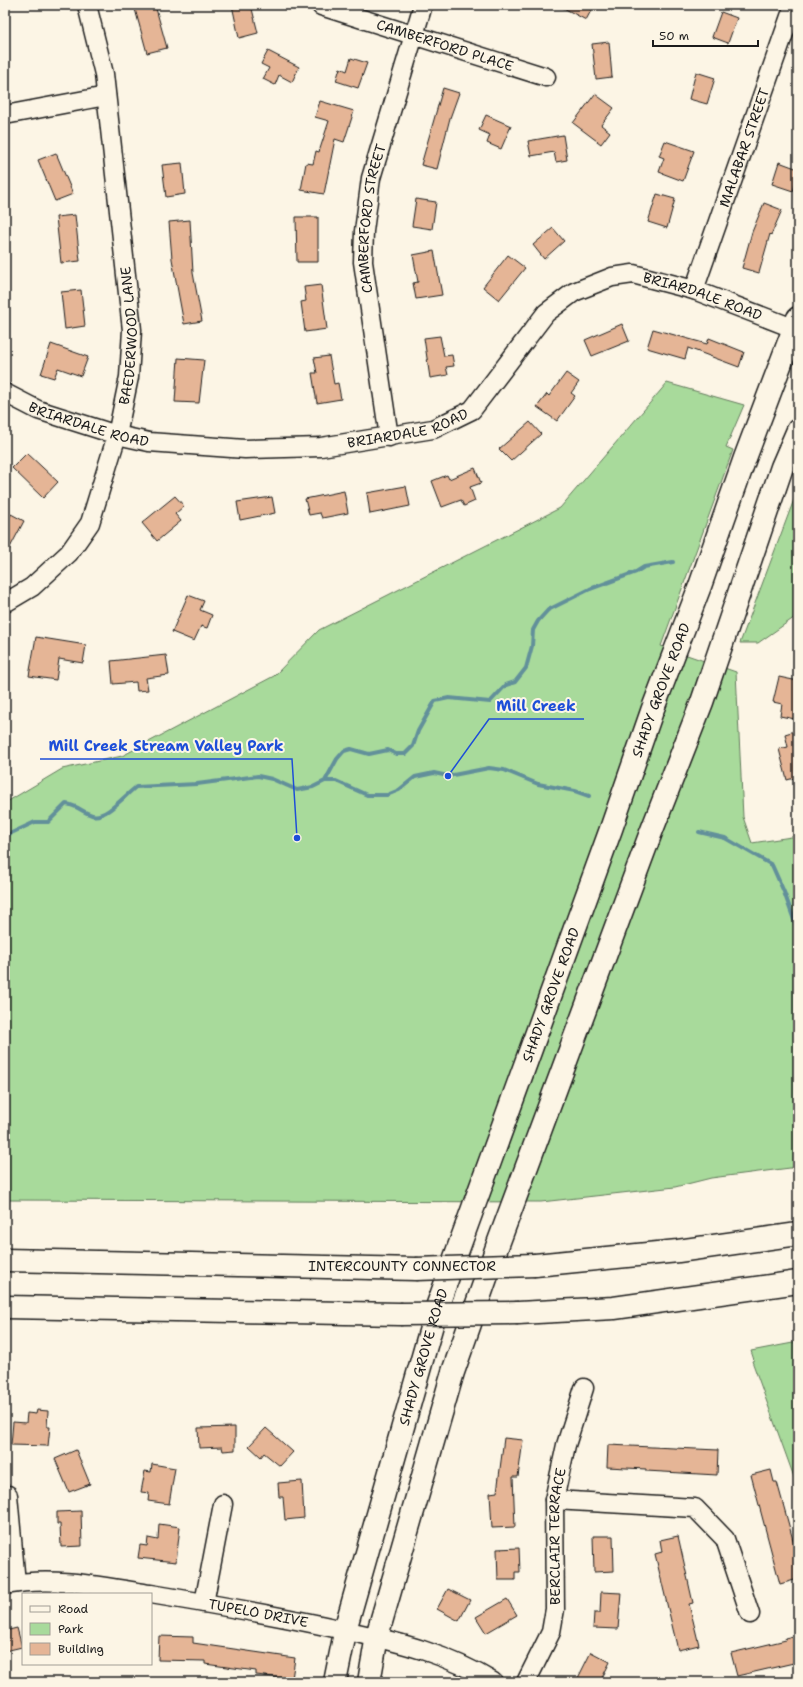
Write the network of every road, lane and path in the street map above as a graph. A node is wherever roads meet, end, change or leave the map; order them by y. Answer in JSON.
{"nodes":[{"id":1,"x":87,"y":5,"type":"edge"},
{"id":2,"x":423,"y":5,"type":"edge"},
{"id":3,"x":794,"y":5,"type":"edge"},
{"id":4,"x":321,"y":6,"type":"dead end"},
{"id":5,"x":414,"y":35,"type":"junction"},
{"id":6,"x":546,"y":78,"type":"dead end"},
{"id":7,"x":106,"y":96,"type":"junction"},
{"id":8,"x":5,"y":115,"type":"edge"},
{"id":9,"x":694,"y":290,"type":"junction"},
{"id":10,"x":797,"y":325,"type":"edge"},
{"id":11,"x":5,"y":393,"type":"edge"},
{"id":12,"x":798,"y":430,"type":"edge"},
{"id":13,"x":117,"y":435,"type":"junction"},
{"id":14,"x":389,"y":437,"type":"junction"},
{"id":15,"x":5,"y":603,"type":"edge"},
{"id":16,"x":798,"y":1234,"type":"edge"},
{"id":17,"x":5,"y":1260,"type":"edge"},
{"id":18,"x":798,"y":1282,"type":"edge"},
{"id":19,"x":5,"y":1308,"type":"edge"},
{"id":20,"x":584,"y":1388,"type":"dead end"},
{"id":21,"x":8,"y":1495,"type":"dead end"},
{"id":22,"x":554,"y":1500,"type":"junction"},
{"id":23,"x":223,"y":1504,"type":"dead end"},
{"id":24,"x":11,"y":1584,"type":"edge"},
{"id":25,"x":144,"y":1593,"type":"edge"},
{"id":26,"x":152,"y":1594,"type":"edge"},
{"id":27,"x":204,"y":1603,"type":"junction"},
{"id":28,"x":750,"y":1614,"type":"dead end"},
{"id":29,"x":363,"y":1634,"type":"junction"},
{"id":30,"x":335,"y":1682,"type":"edge"},
{"id":31,"x":369,"y":1682,"type":"edge"},
{"id":32,"x":493,"y":1682,"type":"edge"},
{"id":33,"x":526,"y":1682,"type":"edge"}],
"edges":[{"from":1,"to":7,"type":"street","name":"BAEDERWOOD LANE"},
{"from":2,"to":5,"type":"street","name":"CAMBERFORD STREET"},
{"from":3,"to":9,"type":"street","name":"MALABAR STREET"},
{"from":4,"to":5,"type":"street","name":"CAMBERFORD PLACE"},
{"from":5,"to":6,"type":"street","name":"CAMBERFORD PLACE"},
{"from":5,"to":14,"type":"street","name":"CAMBERFORD STREET"},
{"from":7,"to":8,"type":"street"},
{"from":7,"to":13,"type":"street","name":"BAEDERWOOD LANE"},
{"from":9,"to":10,"type":"street","name":"BRIARDALE ROAD"},
{"from":9,"to":14,"type":"street","name":"BRIARDALE ROAD"},
{"from":10,"to":29,"type":"main road","name":"SHADY GROVE ROAD"},
{"from":11,"to":13,"type":"street","name":"BRIARDALE ROAD"},
{"from":12,"to":29,"type":"main road","name":"SHADY GROVE ROAD"},
{"from":13,"to":14,"type":"street","name":"BRIARDALE ROAD"},
{"from":13,"to":15,"type":"street","name":"BAEDERWOOD LANE"},
{"from":16,"to":17,"type":"main road","name":"INTERCOUNTY CONNECTOR","bridge":true},
{"from":18,"to":19,"type":"main road","bridge":true},
{"from":20,"to":22,"type":"street","name":"BERCLAIR TERRACE"},
{"from":21,"to":24,"type":"street"},
{"from":22,"to":28,"type":"street"},
{"from":22,"to":33,"type":"street","name":"BERCLAIR TERRACE"},
{"from":23,"to":27,"type":"street"},
{"from":24,"to":25,"type":"street","name":"TUPELO DRIVE"},
{"from":26,"to":27,"type":"street","name":"TUPELO DRIVE"},
{"from":27,"to":29,"type":"street","name":"TUPELO DRIVE"},
{"from":29,"to":30,"type":"main road","name":"SHADY GROVE ROAD"},
{"from":29,"to":31,"type":"main road","name":"SHADY GROVE ROAD"},
{"from":29,"to":32,"type":"street","name":"TUPELO DRIVE"}]}
